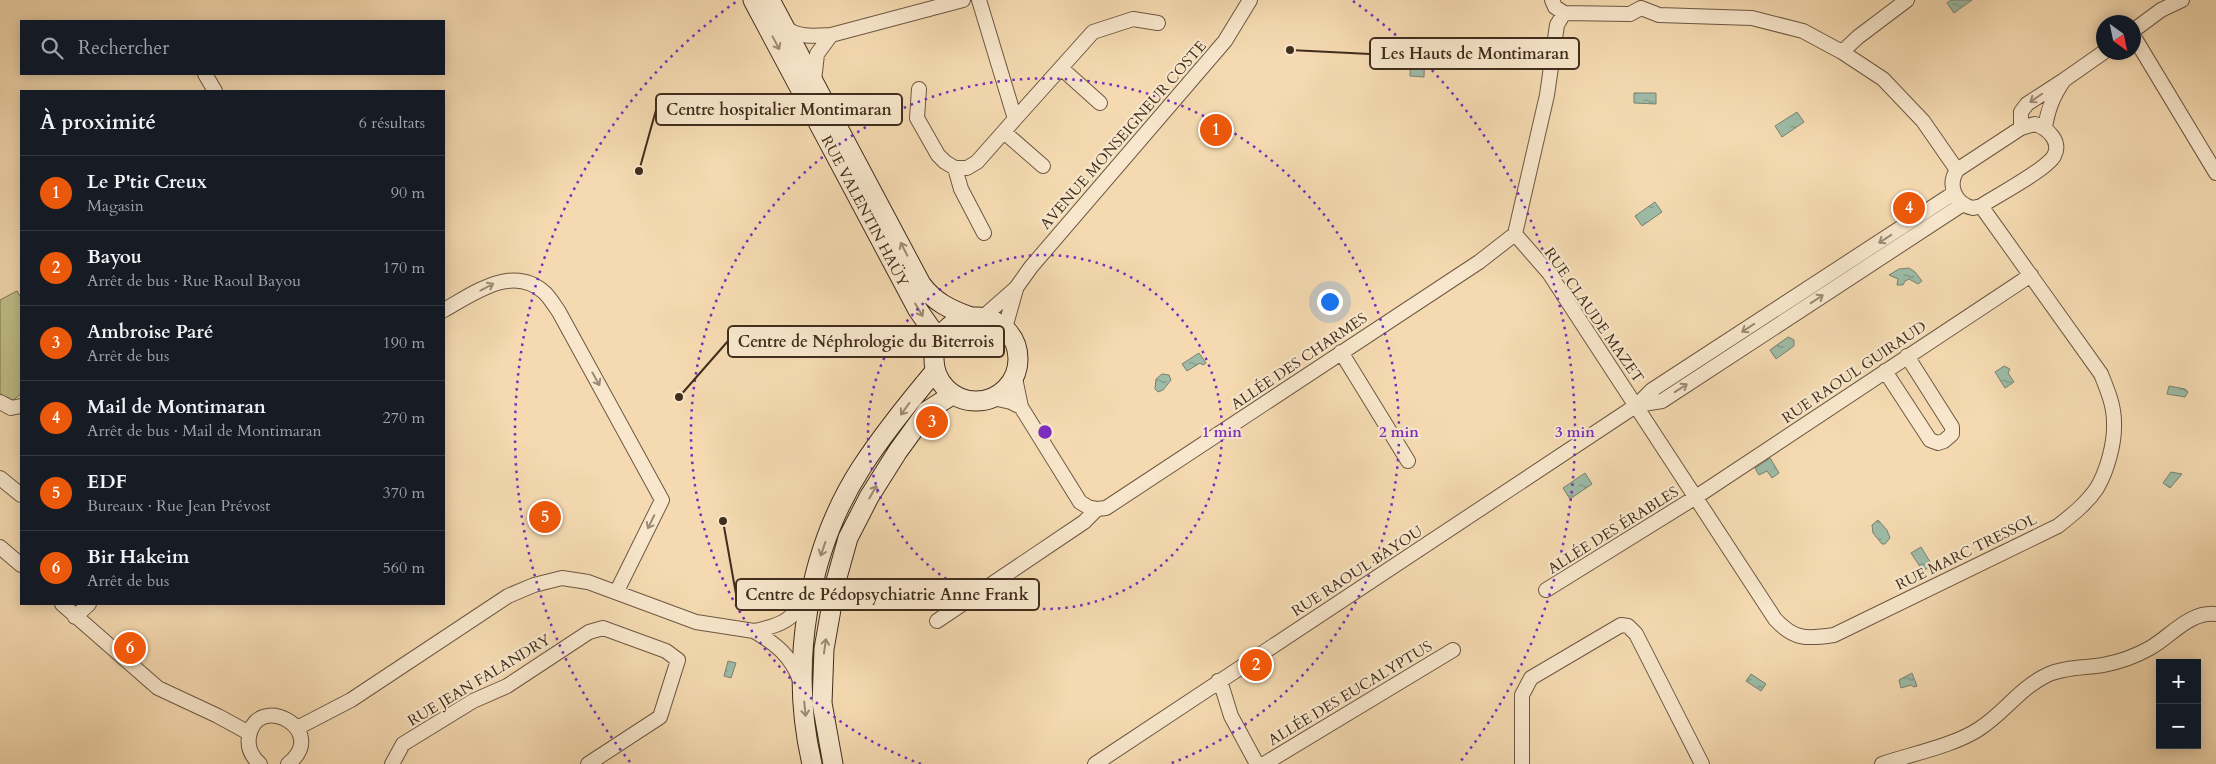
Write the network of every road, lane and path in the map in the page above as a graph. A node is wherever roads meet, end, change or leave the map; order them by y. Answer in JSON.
{"nodes":[{"id":1,"x":753,"y":0,"type":"edge"},
{"id":2,"x":770,"y":0,"type":"edge"},
{"id":3,"x":963,"y":0,"type":"edge"},
{"id":4,"x":979,"y":0,"type":"edge"},
{"id":5,"x":1250,"y":0,"type":"edge"},
{"id":6,"x":1552,"y":0,"type":"edge"},
{"id":7,"x":1907,"y":0,"type":"edge"},
{"id":8,"x":2182,"y":0,"type":"edge"},
{"id":9,"x":1642,"y":4,"type":"edge"},
{"id":10,"x":1564,"y":13,"type":"junction"},
{"id":11,"x":1158,"y":23,"type":"dead end"},
{"id":12,"x":2141,"y":25,"type":"edge"},
{"id":13,"x":784,"y":27,"type":"junction"},
{"id":14,"x":831,"y":35,"type":"junction"},
{"id":15,"x":2141,"y":49,"type":"edge"},
{"id":16,"x":1842,"y":52,"type":"junction"},
{"id":17,"x":2096,"y":58,"type":"edge"},
{"id":18,"x":1061,"y":68,"type":"junction"},
{"id":19,"x":206,"y":75,"type":"edge"},
{"id":20,"x":2064,"y":80,"type":"junction"},
{"id":21,"x":814,"y":81,"type":"junction"},
{"id":22,"x":919,"y":89,"type":"dead end"},
{"id":23,"x":214,"y":90,"type":"edge"},
{"id":24,"x":1100,"y":103,"type":"dead end"},
{"id":25,"x":1015,"y":120,"type":"junction"},
{"id":26,"x":2045,"y":127,"type":"junction"},
{"id":27,"x":2021,"y":128,"type":"junction"},
{"id":28,"x":1004,"y":132,"type":"junction"},
{"id":29,"x":1044,"y":166,"type":"dead end"},
{"id":30,"x":955,"y":168,"type":"junction"},
{"id":31,"x":1957,"y":170,"type":"junction"},
{"id":32,"x":2216,"y":173,"type":"edge"},
{"id":33,"x":1954,"y":193,"type":"junction"},
{"id":34,"x":1963,"y":204,"type":"junction"},
{"id":35,"x":1981,"y":206,"type":"junction"},
{"id":36,"x":984,"y":233,"type":"dead end"},
{"id":37,"x":1515,"y":234,"type":"junction"},
{"id":38,"x":2031,"y":275,"type":"junction"},
{"id":39,"x":1016,"y":288,"type":"junction"},
{"id":40,"x":445,"y":309,"type":"edge"},
{"id":41,"x":977,"y":317,"type":"junction"},
{"id":42,"x":1005,"y":328,"type":"junction"},
{"id":43,"x":938,"y":340,"type":"junction"},
{"id":44,"x":1341,"y":352,"type":"junction"},
{"id":45,"x":1907,"y":356,"type":"junction"},
{"id":46,"x":1885,"y":371,"type":"junction"},
{"id":47,"x":935,"y":372,"type":"junction"},
{"id":48,"x":1015,"y":378,"type":"junction"},
{"id":49,"x":952,"y":395,"type":"junction"},
{"id":50,"x":993,"y":398,"type":"junction"},
{"id":51,"x":0,"y":402,"type":"edge"},
{"id":52,"x":20,"y":406,"type":"edge"},
{"id":53,"x":1637,"y":406,"type":"junction"},
{"id":54,"x":1021,"y":407,"type":"junction"},
{"id":55,"x":1408,"y":461,"type":"dead end"},
{"id":56,"x":0,"y":478,"type":"edge"},
{"id":57,"x":20,"y":494,"type":"edge"},
{"id":58,"x":1696,"y":497,"type":"junction"},
{"id":59,"x":1097,"y":509,"type":"junction"},
{"id":60,"x":0,"y":547,"type":"edge"},
{"id":61,"x":20,"y":564,"type":"edge"},
{"id":62,"x":1546,"y":590,"type":"dead end"},
{"id":63,"x":617,"y":591,"type":"junction"},
{"id":64,"x":810,"y":593,"type":"junction"},
{"id":65,"x":63,"y":605,"type":"edge"},
{"id":66,"x":89,"y":605,"type":"edge"},
{"id":67,"x":2216,"y":614,"type":"edge"},
{"id":68,"x":75,"y":617,"type":"junction"},
{"id":69,"x":936,"y":620,"type":"dead end"},
{"id":70,"x":754,"y":631,"type":"junction"},
{"id":71,"x":1453,"y":650,"type":"dead end"},
{"id":72,"x":1218,"y":681,"type":"junction"},
{"id":73,"x":802,"y":685,"type":"junction"},
{"id":74,"x":297,"y":728,"type":"junction"},
{"id":75,"x":250,"y":733,"type":"junction"},
{"id":76,"x":255,"y":762,"type":"edge"},
{"id":77,"x":295,"y":763,"type":"edge"},
{"id":78,"x":392,"y":764,"type":"edge"},
{"id":79,"x":588,"y":764,"type":"edge"},
{"id":80,"x":812,"y":764,"type":"edge"},
{"id":81,"x":833,"y":764,"type":"edge"},
{"id":82,"x":1094,"y":764,"type":"edge"},
{"id":83,"x":1257,"y":764,"type":"edge"},
{"id":84,"x":1264,"y":764,"type":"edge"},
{"id":85,"x":1522,"y":764,"type":"edge"},
{"id":86,"x":1702,"y":764,"type":"edge"},
{"id":87,"x":1882,"y":764,"type":"edge"}],
"edges":[{"from":1,"to":43,"type":"street","name":"RUE VALENTIN HAÜY","one_way":true},
{"from":2,"to":13,"type":"street","name":"RUE VALENTIN HAÜY"},
{"from":3,"to":14,"type":"street"},
{"from":4,"to":25,"type":"street"},
{"from":5,"to":39,"type":"street","name":"AVENUE MONSEIGNEUR COSTE"},
{"from":6,"to":10,"type":"street"},
{"from":7,"to":16,"type":"street"},
{"from":8,"to":12,"type":"street"},
{"from":9,"to":10,"type":"street"},
{"from":9,"to":16,"type":"street"},
{"from":10,"to":37,"type":"street"},
{"from":11,"to":18,"type":"street"},
{"from":13,"to":14,"type":"street"},
{"from":13,"to":21,"type":"street","name":"RUE VALENTIN HAÜY"},
{"from":14,"to":21,"type":"street"},
{"from":15,"to":32,"type":"street"},
{"from":16,"to":31,"type":"street"},
{"from":17,"to":20,"type":"street"},
{"from":18,"to":24,"type":"street"},
{"from":18,"to":25,"type":"street"},
{"from":19,"to":23,"type":"street"},
{"from":20,"to":26,"type":"street"},
{"from":20,"to":27,"type":"street","one_way":true},
{"from":41,"to":21,"type":"street","name":"RUE VALENTIN HAÜY","one_way":true},
{"from":22,"to":30,"type":"street"},
{"from":25,"to":28,"type":"street"},
{"from":26,"to":27,"type":"street"},
{"from":26,"to":35,"type":"street"},
{"from":27,"to":31,"type":"street"},
{"from":28,"to":29,"type":"street"},
{"from":28,"to":30,"type":"street"},
{"from":30,"to":36,"type":"street"},
{"from":31,"to":33,"type":"street"},
{"from":33,"to":34,"type":"street"},
{"from":33,"to":53,"type":"street","one_way":true},
{"from":34,"to":35,"type":"street"},
{"from":53,"to":34,"type":"street","one_way":true},
{"from":35,"to":38,"type":"street","name":"RUE MARC TRESSOL"},
{"from":37,"to":44,"type":"street","name":"ALLÉE DES CHARMES"},
{"from":37,"to":53,"type":"street","name":"RUE CLAUDE MAZET"},
{"from":38,"to":45,"type":"street","name":"RUE RAOUL GUIRAUD"},
{"from":38,"to":58,"type":"street","name":"RUE MARC TRESSOL"},
{"from":39,"to":41,"type":"street","name":"AVENUE MONSEIGNEUR COSTE"},
{"from":39,"to":42,"type":"street","name":"AVENUE MONSEIGNEUR COSTE"},
{"from":40,"to":63,"type":"street","one_way":true},
{"from":41,"to":42,"type":"street"},
{"from":41,"to":43,"type":"street"},
{"from":42,"to":48,"type":"street"},
{"from":43,"to":47,"type":"street"},
{"from":44,"to":55,"type":"street"},
{"from":44,"to":59,"type":"street","name":"ALLÉE DES CHARMES"},
{"from":45,"to":46,"type":"street","name":"RUE RAOUL GUIRAUD"},
{"from":45,"to":46,"type":"street"},
{"from":46,"to":58,"type":"street","name":"RUE RAOUL GUIRAUD"},
{"from":47,"to":49,"type":"street"},
{"from":47,"to":64,"type":"street","one_way":true},
{"from":48,"to":50,"type":"street"},
{"from":48,"to":54,"type":"street"},
{"from":49,"to":50,"type":"street"},
{"from":81,"to":49,"type":"street","one_way":true},
{"from":50,"to":54,"type":"street"},
{"from":51,"to":52,"type":"street"},
{"from":53,"to":58,"type":"street","name":"RUE MARC TRESSOL"},
{"from":53,"to":72,"type":"street","name":"RUE RAOUL BAYOU"},
{"from":54,"to":59,"type":"street"},
{"from":56,"to":57,"type":"street"},
{"from":58,"to":62,"type":"street","name":"ALLÉE DES ÉRABLES"},
{"from":59,"to":69,"type":"street","name":"ALLÉE DES CHARMES"},
{"from":60,"to":61,"type":"street"},
{"from":63,"to":70,"type":"street"},
{"from":63,"to":74,"type":"street"},
{"from":64,"to":70,"type":"street"},
{"from":64,"to":73,"type":"street"},
{"from":65,"to":68,"type":"street"},
{"from":66,"to":68,"type":"street"},
{"from":67,"to":87,"type":"street"},
{"from":68,"to":75,"type":"street"},
{"from":70,"to":73,"type":"street"},
{"from":71,"to":84,"type":"street","name":"ALLÉE DES EUCALYPTUS"},
{"from":72,"to":82,"type":"street","name":"RUE RAOUL BAYOU"},
{"from":72,"to":83,"type":"street"},
{"from":73,"to":80,"type":"street","one_way":true},
{"from":74,"to":75,"type":"street"},
{"from":74,"to":77,"type":"street"},
{"from":75,"to":76,"type":"street"},
{"from":78,"to":79,"type":"street","name":"RUE JEAN FALANDRY"},
{"from":85,"to":86,"type":"street"}]}
